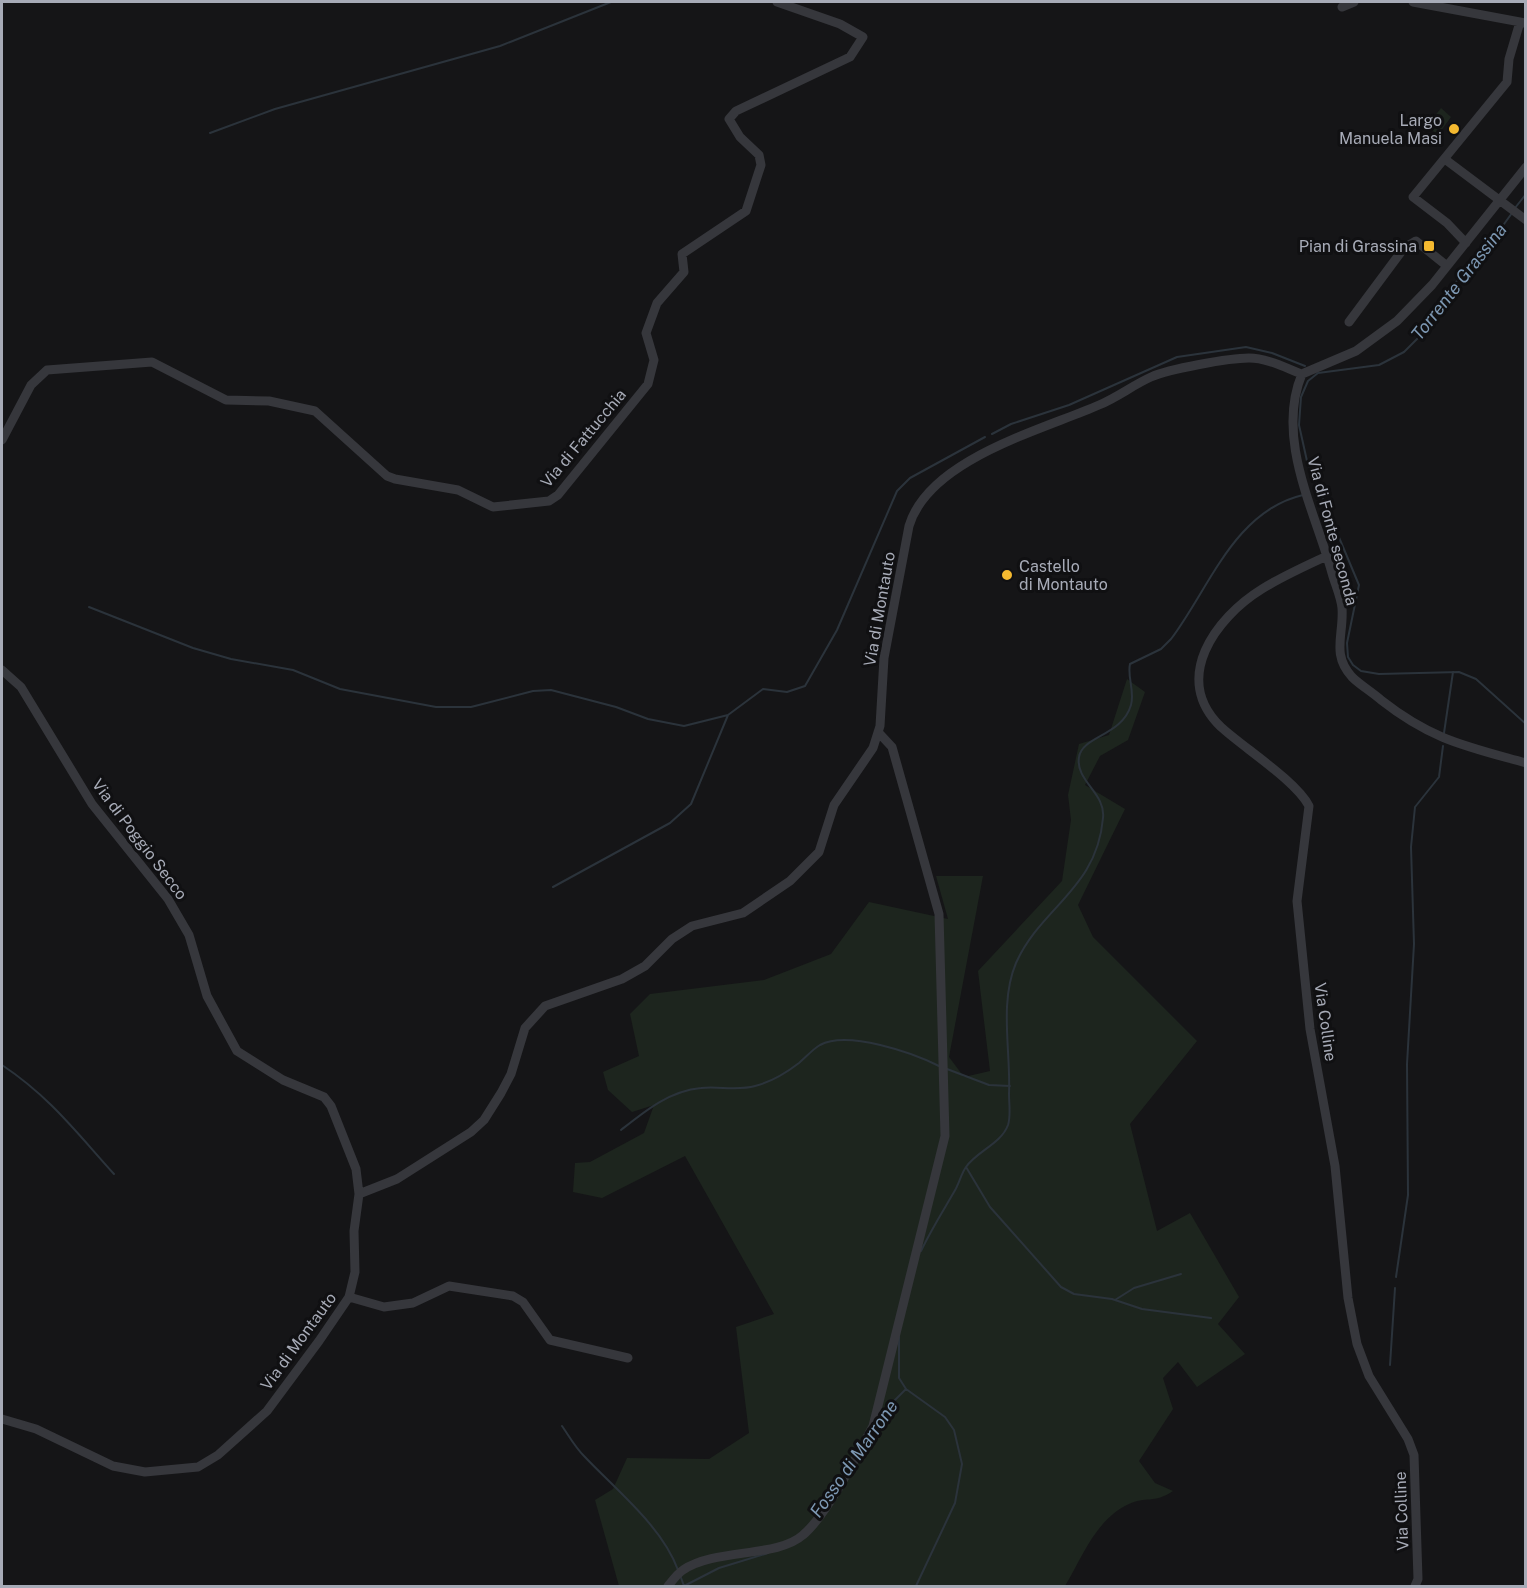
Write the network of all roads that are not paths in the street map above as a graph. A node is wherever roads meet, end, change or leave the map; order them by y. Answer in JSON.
{"nodes":[{"id":1,"x":777,"y":2,"type":"edge"},
{"id":2,"x":1354,"y":2,"type":"edge"},
{"id":3,"x":1413,"y":2,"type":"edge"},
{"id":4,"x":1342,"y":7,"type":"dead end"},
{"id":5,"x":1523,"y":22,"type":"edge"},
{"id":6,"x":1446,"y":160,"type":"junction"},
{"id":7,"x":1526,"y":166,"type":"edge"},
{"id":8,"x":1500,"y":201,"type":"junction"},
{"id":9,"x":1523,"y":216,"type":"edge"},
{"id":10,"x":1466,"y":243,"type":"junction"},
{"id":11,"x":1447,"y":266,"type":"junction"},
{"id":12,"x":1349,"y":322,"type":"dead end"},
{"id":13,"x":1302,"y":374,"type":"junction"},
{"id":14,"x":2,"y":440,"type":"edge"},
{"id":15,"x":1327,"y":556,"type":"junction"},
{"id":16,"x":2,"y":670,"type":"edge"},
{"id":17,"x":878,"y":732,"type":"dead end"},
{"id":18,"x":1526,"y":763,"type":"edge"},
{"id":19,"x":360,"y":1194,"type":"junction"},
{"id":20,"x":349,"y":1297,"type":"junction"},
{"id":21,"x":628,"y":1358,"type":"dead end"},
{"id":22,"x":2,"y":1419,"type":"edge"},
{"id":23,"x":668,"y":1587,"type":"edge"},
{"id":24,"x":1415,"y":1587,"type":"edge"}],
"edges":[{"from":1,"to":14,"type":"street","name":"Via di Fattucchia"},
{"from":2,"to":4,"type":"street"},
{"from":3,"to":5,"type":"street"},
{"from":5,"to":6,"type":"street"},
{"from":6,"to":8,"type":"street"},
{"from":6,"to":10,"type":"street"},
{"from":7,"to":8,"type":"street"},
{"from":8,"to":9,"type":"street"},
{"from":8,"to":10,"type":"street"},
{"from":10,"to":11,"type":"street"},
{"from":11,"to":12,"type":"street"},
{"from":11,"to":13,"type":"street"},
{"from":13,"to":15,"type":"street","name":"Via di Fonte seconda"},
{"from":13,"to":19,"type":"street","name":"Via di Montauto"},
{"from":15,"to":18,"type":"street","name":"Via di Fonte seconda"},
{"from":15,"to":24,"type":"street","name":"Via Colline"},
{"from":16,"to":19,"type":"street","name":"Via di Poggio Secco"},
{"from":17,"to":23,"type":"street"},
{"from":19,"to":20,"type":"street","name":"Via di Montauto"},
{"from":20,"to":21,"type":"street"},
{"from":20,"to":22,"type":"street","name":"Via di Montauto"}]}
